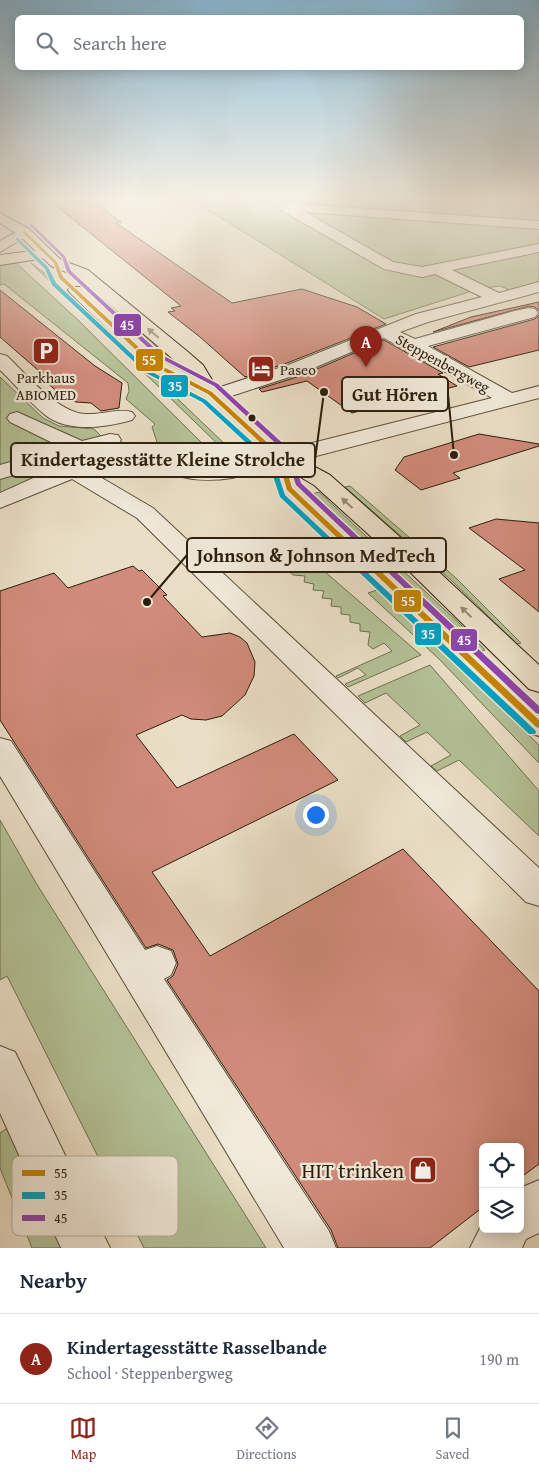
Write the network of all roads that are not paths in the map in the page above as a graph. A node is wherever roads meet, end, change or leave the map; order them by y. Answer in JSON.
{"nodes":[{"id":1,"x":46,"y":258,"type":"edge"},
{"id":2,"x":52,"y":258,"type":"edge"},
{"id":3,"x":375,"y":258,"type":"edge"},
{"id":4,"x":489,"y":258,"type":"edge"},
{"id":5,"x":0,"y":260,"type":"edge"},
{"id":6,"x":437,"y":269,"type":"junction"},
{"id":7,"x":539,"y":287,"type":"edge"},
{"id":8,"x":497,"y":298,"type":"junction"},
{"id":9,"x":528,"y":313,"type":"dead end"},
{"id":10,"x":385,"y":331,"type":"junction"},
{"id":11,"x":413,"y":344,"type":"junction"},
{"id":12,"x":0,"y":360,"type":"edge"},
{"id":13,"x":539,"y":392,"type":"edge"},
{"id":14,"x":211,"y":394,"type":"junction"},
{"id":15,"x":509,"y":400,"type":"junction"},
{"id":16,"x":124,"y":416,"type":"dead end"},
{"id":17,"x":16,"y":418,"type":"dead end"},
{"id":18,"x":281,"y":458,"type":"junction"},
{"id":19,"x":76,"y":460,"type":"junction"},
{"id":20,"x":0,"y":472,"type":"edge"},
{"id":21,"x":0,"y":501,"type":"edge"},
{"id":22,"x":539,"y":682,"type":"edge"},
{"id":23,"x":539,"y":725,"type":"edge"},
{"id":24,"x":0,"y":749,"type":"edge"},
{"id":25,"x":539,"y":891,"type":"edge"},
{"id":26,"x":0,"y":1066,"type":"edge"},
{"id":27,"x":43,"y":1156,"type":"edge"},
{"id":28,"x":539,"y":1203,"type":"edge"},
{"id":29,"x":524,"y":1215,"type":"edge"},
{"id":30,"x":503,"y":1233,"type":"edge"},
{"id":31,"x":80,"y":1236,"type":"edge"},
{"id":32,"x":86,"y":1248,"type":"edge"},
{"id":33,"x":312,"y":1248,"type":"edge"},
{"id":34,"x":494,"y":1248,"type":"edge"}],
"edges":[{"from":1,"to":5,"type":"main road"},
{"from":2,"to":14,"type":"main road"},
{"from":3,"to":6,"type":"street"},
{"from":4,"to":6,"type":"street"},
{"from":6,"to":8,"type":"street"},
{"from":7,"to":8,"type":"street","name":"Steppenbergweg"},
{"from":8,"to":10,"type":"street","name":"Steppenbergweg"},
{"from":9,"to":11,"type":"street"},
{"from":10,"to":11,"type":"street","name":"Steppenbergweg"},
{"from":10,"to":14,"type":"street"},
{"from":11,"to":15,"type":"street","name":"Steppenbergweg"},
{"from":12,"to":16,"type":"street"},
{"from":13,"to":15,"type":"street"},
{"from":14,"to":18,"type":"main road"},
{"from":15,"to":18,"type":"street"},
{"from":17,"to":19,"type":"street"},
{"from":18,"to":19,"type":"street"},
{"from":22,"to":18,"type":"main road","one_way":true},
{"from":18,"to":23,"type":"main road"},
{"from":19,"to":20,"type":"street"},
{"from":19,"to":21,"type":"street"},
{"from":19,"to":25,"type":"street"},
{"from":24,"to":33,"type":"street"},
{"from":26,"to":27,"type":"street"},
{"from":28,"to":29,"type":"street"},
{"from":30,"to":34,"type":"street"},
{"from":31,"to":32,"type":"street"}]}
